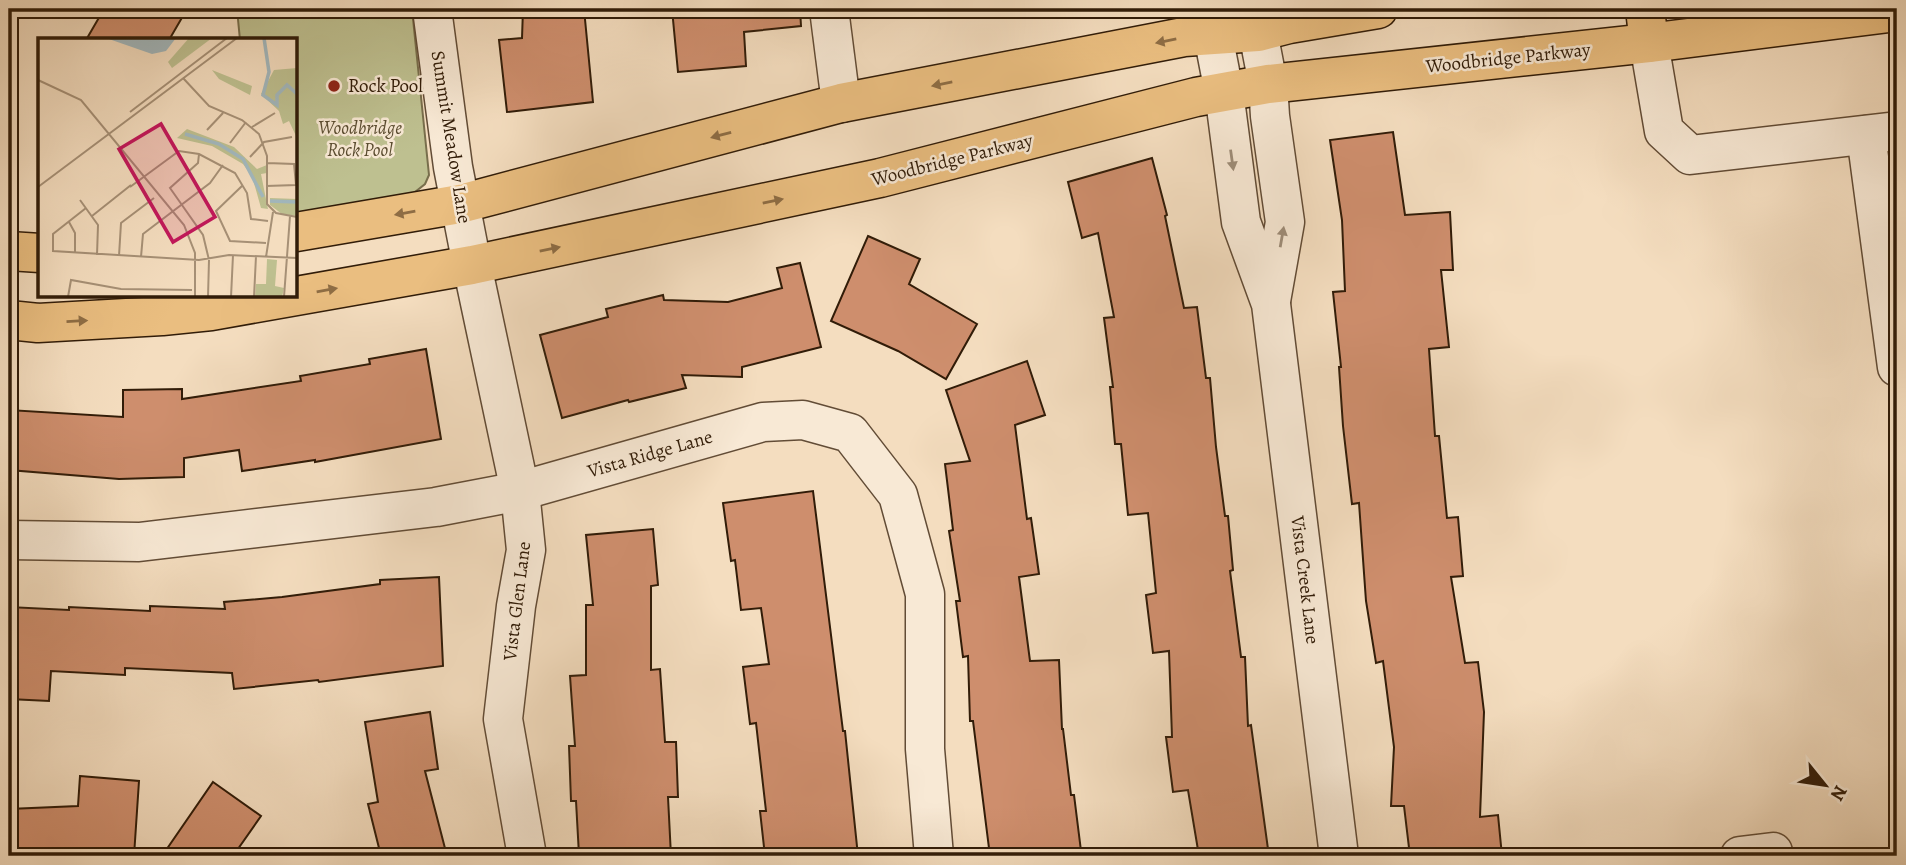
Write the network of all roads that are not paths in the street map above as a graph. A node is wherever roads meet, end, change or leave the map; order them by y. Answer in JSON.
{"nodes":[{"id":1,"x":432,"y":9,"type":"edge"},
{"id":2,"x":829,"y":9,"type":"edge"},
{"id":3,"x":1378,"y":9,"type":"edge"},
{"id":4,"x":1897,"y":12,"type":"edge"},
{"id":5,"x":1257,"y":20,"type":"edge"},
{"id":6,"x":1211,"y":22,"type":"edge"},
{"id":7,"x":1647,"y":26,"type":"edge"},
{"id":8,"x":1268,"y":84,"type":"junction"},
{"id":9,"x":1224,"y":92,"type":"junction"},
{"id":10,"x":841,"y":103,"type":"junction"},
{"id":11,"x":1882,"y":133,"type":"edge"},
{"id":12,"x":460,"y":204,"type":"junction"},
{"id":13,"x":298,"y":232,"type":"edge"},
{"id":14,"x":9,"y":251,"type":"edge"},
{"id":15,"x":38,"y":253,"type":"edge"},
{"id":16,"x":472,"y":265,"type":"junction"},
{"id":17,"x":298,"y":295,"type":"edge"},
{"id":18,"x":280,"y":298,"type":"edge"},
{"id":19,"x":1271,"y":304,"type":"junction"},
{"id":20,"x":9,"y":320,"type":"edge"},
{"id":21,"x":1897,"y":367,"type":"edge"},
{"id":22,"x":520,"y":491,"type":"junction"},
{"id":23,"x":9,"y":540,"type":"edge"},
{"id":24,"x":527,"y":856,"type":"edge"},
{"id":25,"x":934,"y":856,"type":"edge"},
{"id":26,"x":1339,"y":856,"type":"edge"},
{"id":27,"x":1740,"y":856,"type":"edge"},
{"id":28,"x":1774,"y":856,"type":"edge"}],
"edges":[{"from":1,"to":12,"type":"street","name":"Summit Meadow Lane"},
{"from":2,"to":10,"type":"street"},
{"from":3,"to":5,"type":"main road"},
{"from":4,"to":7,"type":"main road","name":"Woodbridge Parkway"},
{"from":5,"to":6,"type":"main road"},
{"from":5,"to":8,"type":"street","name":"Vista Creek Lane"},
{"from":6,"to":9,"type":"street","name":"Vista Creek Lane"},
{"from":6,"to":10,"type":"main road","one_way":true},
{"from":7,"to":8,"type":"main road","name":"Woodbridge Parkway"},
{"from":7,"to":11,"type":"street"},
{"from":8,"to":9,"type":"main road","name":"Woodbridge Parkway"},
{"from":19,"to":8,"type":"street","name":"Vista Creek Lane","one_way":true},
{"from":16,"to":9,"type":"main road","name":"Woodbridge Parkway","one_way":true},
{"from":9,"to":19,"type":"street","name":"Vista Creek Lane","one_way":true},
{"from":10,"to":12,"type":"main road","one_way":true},
{"from":11,"to":21,"type":"street"},
{"from":12,"to":13,"type":"main road","one_way":true},
{"from":12,"to":16,"type":"street","name":"Summit Meadow Lane"},
{"from":14,"to":15,"type":"main road"},
{"from":17,"to":16,"type":"main road","name":"Woodbridge Parkway","one_way":true},
{"from":16,"to":22,"type":"street","name":"Vista Glen Lane"},
{"from":20,"to":18,"type":"main road","name":"Woodbridge Parkway","one_way":true},
{"from":19,"to":26,"type":"street","name":"Vista Creek Lane"},
{"from":22,"to":23,"type":"street","name":"Vista Ridge Lane"},
{"from":22,"to":24,"type":"street","name":"Vista Glen Lane"},
{"from":22,"to":25,"type":"street","name":"Vista Ridge Lane"},
{"from":27,"to":28,"type":"street"}]}
